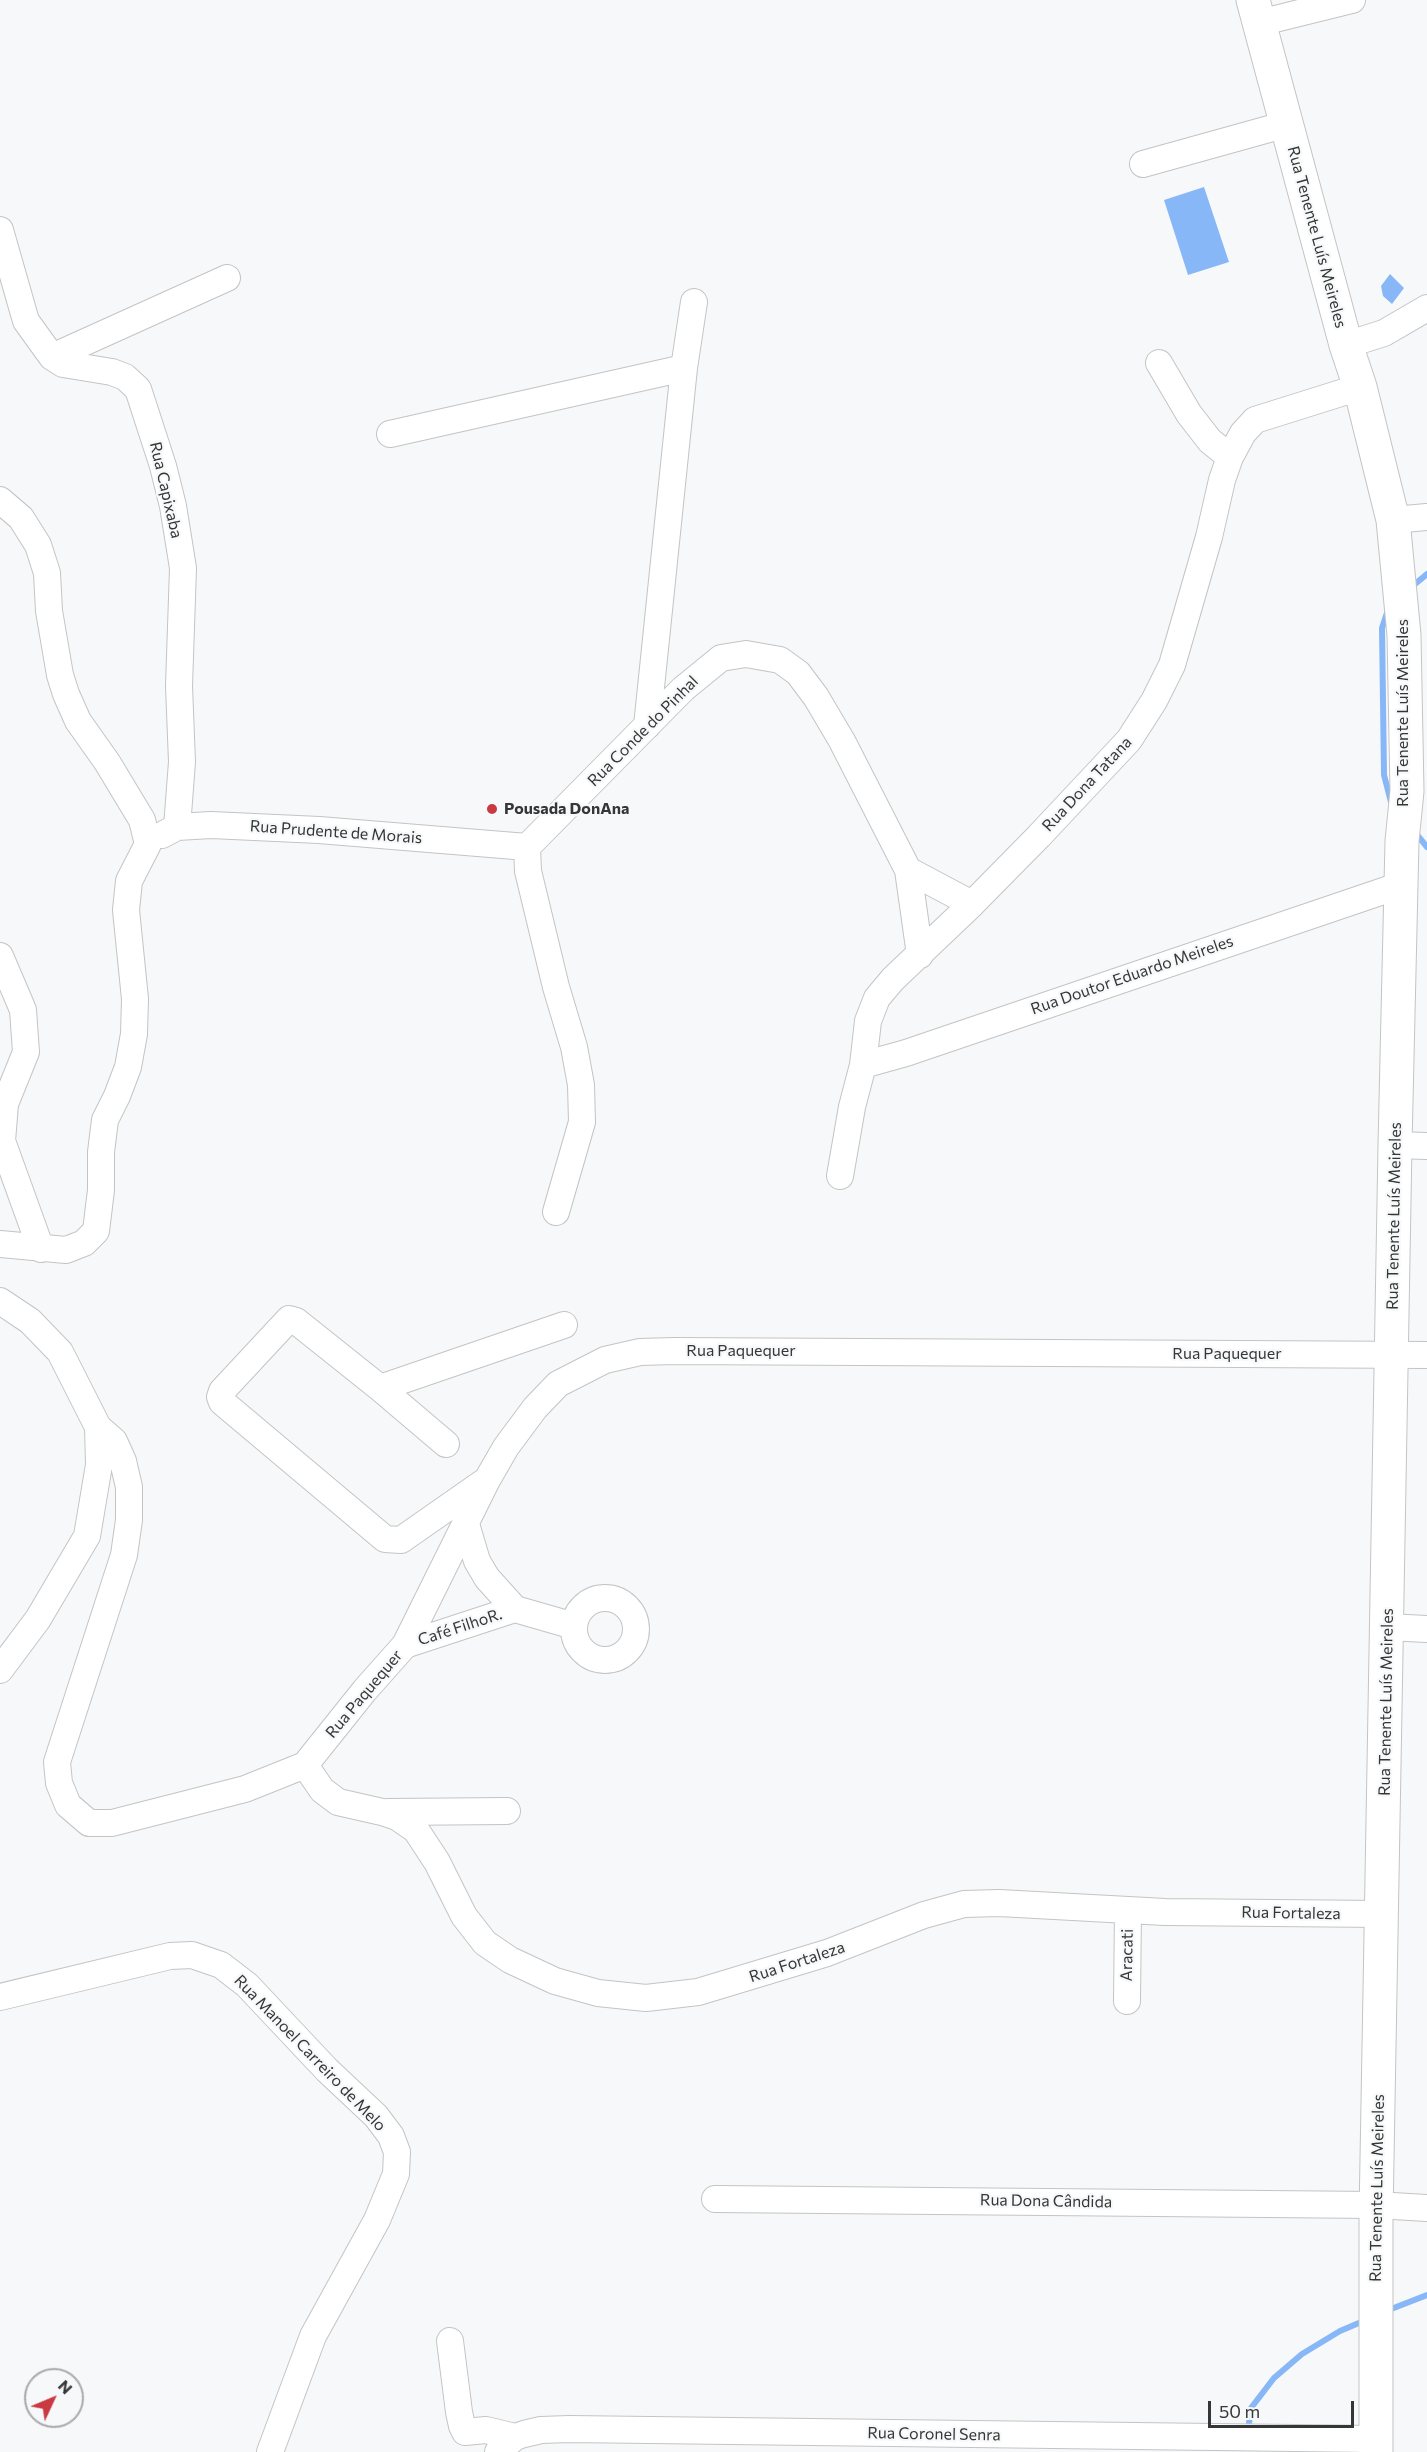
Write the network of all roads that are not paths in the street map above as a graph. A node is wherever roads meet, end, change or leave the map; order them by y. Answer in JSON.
{"nodes":[{"id":1,"x":1352,"y":0,"type":"edge"},
{"id":2,"x":1256,"y":12,"type":"edge"},
{"id":3,"x":1287,"y":124,"type":"junction"},
{"id":4,"x":1143,"y":164,"type":"dead end"},
{"id":5,"x":0,"y":230,"type":"edge"},
{"id":6,"x":227,"y":278,"type":"dead end"},
{"id":7,"x":694,"y":302,"type":"dead end"},
{"id":8,"x":1427,"y":308,"type":"edge"},
{"id":9,"x":1346,"y":345,"type":"junction"},
{"id":10,"x":52,"y":357,"type":"junction"},
{"id":11,"x":1159,"y":363,"type":"dead end"},
{"id":12,"x":684,"y":368,"type":"junction"},
{"id":13,"x":1360,"y":387,"type":"junction"},
{"id":14,"x":390,"y":434,"type":"dead end"},
{"id":15,"x":1230,"y":457,"type":"junction"},
{"id":16,"x":0,"y":500,"type":"edge"},
{"id":17,"x":1427,"y":517,"type":"edge"},
{"id":18,"x":1393,"y":520,"type":"junction"},
{"id":19,"x":647,"y":726,"type":"junction"},
{"id":20,"x":1413,"y":797,"type":"edge"},
{"id":21,"x":177,"y":826,"type":"junction"},
{"id":22,"x":148,"y":844,"type":"junction"},
{"id":23,"x":528,"y":847,"type":"junction"},
{"id":24,"x":908,"y":870,"type":"junction"},
{"id":25,"x":1401,"y":885,"type":"junction"},
{"id":26,"x":972,"y":904,"type":"junction"},
{"id":27,"x":0,"y":956,"type":"edge"},
{"id":28,"x":920,"y":956,"type":"junction"},
{"id":29,"x":863,"y":1065,"type":"junction"},
{"id":30,"x":1395,"y":1145,"type":"junction"},
{"id":31,"x":1427,"y":1146,"type":"edge"},
{"id":32,"x":840,"y":1176,"type":"dead end"},
{"id":33,"x":556,"y":1212,"type":"dead end"},
{"id":34,"x":0,"y":1244,"type":"edge"},
{"id":35,"x":41,"y":1250,"type":"junction"},
{"id":36,"x":0,"y":1301,"type":"edge"},
{"id":37,"x":564,"y":1324,"type":"dead end"},
{"id":38,"x":1392,"y":1355,"type":"junction"},
{"id":39,"x":1427,"y":1355,"type":"edge"},
{"id":40,"x":380,"y":1388,"type":"junction"},
{"id":41,"x":98,"y":1427,"type":"junction"},
{"id":42,"x":446,"y":1444,"type":"dead end"},
{"id":43,"x":486,"y":1480,"type":"junction"},
{"id":44,"x":466,"y":1524,"type":"junction"},
{"id":45,"x":514,"y":1609,"type":"junction"},
{"id":46,"x":574,"y":1626,"type":"dead end"},
{"id":47,"x":1388,"y":1627,"type":"junction"},
{"id":48,"x":1427,"y":1629,"type":"edge"},
{"id":49,"x":405,"y":1645,"type":"junction"},
{"id":50,"x":0,"y":1670,"type":"edge"},
{"id":51,"x":305,"y":1765,"type":"junction"},
{"id":52,"x":507,"y":1810,"type":"dead end"},
{"id":53,"x":382,"y":1812,"type":"junction"},
{"id":54,"x":1128,"y":1910,"type":"junction"},
{"id":55,"x":1382,"y":1914,"type":"junction"},
{"id":56,"x":0,"y":1997,"type":"edge"},
{"id":57,"x":1127,"y":2001,"type":"dead end"},
{"id":58,"x":715,"y":2199,"type":"dead end"},
{"id":59,"x":1376,"y":2205,"type":"junction"},
{"id":60,"x":1427,"y":2208,"type":"edge"},
{"id":61,"x":450,"y":2341,"type":"dead end"},
{"id":62,"x":507,"y":2444,"type":"edge"},
{"id":63,"x":1376,"y":2445,"type":"edge"},
{"id":64,"x":270,"y":2452,"type":"edge"}],
"edges":[{"from":1,"to":2,"type":"street"},
{"from":2,"to":3,"type":"main road","name":"Rua Tenente Luís Meireles"},
{"from":3,"to":4,"type":"street"},
{"from":3,"to":9,"type":"main road","name":"Rua Tenente Luís Meireles"},
{"from":5,"to":10,"type":"street"},
{"from":6,"to":10,"type":"street"},
{"from":7,"to":12,"type":"street"},
{"from":8,"to":9,"type":"street"},
{"from":9,"to":13,"type":"main road","name":"Rua Tenente Luís Meireles"},
{"from":10,"to":21,"type":"street","name":"Rua Capixaba"},
{"from":11,"to":15,"type":"street"},
{"from":12,"to":14,"type":"street"},
{"from":12,"to":19,"type":"street"},
{"from":13,"to":15,"type":"street","name":"Rua Dona Tatana"},
{"from":13,"to":18,"type":"main road","name":"Rua Tenente Luís Meireles"},
{"from":15,"to":26,"type":"street","name":"Rua Dona Tatana"},
{"from":16,"to":22,"type":"street"},
{"from":17,"to":18,"type":"street"},
{"from":18,"to":20,"type":"main road","name":"Rua Tenente Luís Meireles"},
{"from":19,"to":23,"type":"street","name":"Rua Conde do Pinhal"},
{"from":19,"to":24,"type":"street","name":"Rua Conde do Pinhal"},
{"from":20,"to":25,"type":"main road","name":"Rua Tenente Luís Meireles"},
{"from":21,"to":22,"type":"street"},
{"from":21,"to":23,"type":"street","name":"Rua Prudente de Morais"},
{"from":22,"to":35,"type":"street"},
{"from":23,"to":33,"type":"street"},
{"from":24,"to":26,"type":"street"},
{"from":24,"to":28,"type":"street","name":"Rua Conde do Pinhal"},
{"from":25,"to":29,"type":"street","name":"Rua Doutor Eduardo Meireles"},
{"from":25,"to":30,"type":"main road","name":"Rua Tenente Luís Meireles"},
{"from":26,"to":28,"type":"street","name":"Rua Dona Tatana"},
{"from":27,"to":35,"type":"street"},
{"from":28,"to":29,"type":"street","name":"Rua Dona Tatana"},
{"from":29,"to":32,"type":"street","name":"Rua Dona Tatana"},
{"from":30,"to":31,"type":"street"},
{"from":30,"to":38,"type":"main road","name":"Rua Tenente Luís Meireles"},
{"from":34,"to":35,"type":"street"},
{"from":36,"to":41,"type":"street"},
{"from":37,"to":40,"type":"street"},
{"from":38,"to":39,"type":"street","name":"Rua Paquequer"},
{"from":38,"to":43,"type":"street","name":"Rua Paquequer"},
{"from":38,"to":47,"type":"main road","name":"Rua Tenente Luís Meireles"},
{"from":40,"to":42,"type":"street"},
{"from":40,"to":43,"type":"street"},
{"from":41,"to":50,"type":"street"},
{"from":41,"to":51,"type":"street"},
{"from":43,"to":44,"type":"street","name":"Rua Paquequer"},
{"from":44,"to":45,"type":"street","name":"Café FilhoR."},
{"from":44,"to":49,"type":"street","name":"Rua Paquequer"},
{"from":45,"to":46,"type":"street","name":"Café FilhoR."},
{"from":45,"to":49,"type":"street","name":"Café FilhoR."},
{"from":47,"to":48,"type":"street"},
{"from":47,"to":55,"type":"main road","name":"Rua Tenente Luís Meireles"},
{"from":49,"to":51,"type":"street","name":"Rua Paquequer"},
{"from":51,"to":53,"type":"street","name":"Rua Fortaleza"},
{"from":52,"to":53,"type":"street"},
{"from":53,"to":54,"type":"street","name":"Rua Fortaleza"},
{"from":54,"to":55,"type":"street","name":"Rua Fortaleza"},
{"from":54,"to":57,"type":"street","name":"Aracati"},
{"from":55,"to":59,"type":"main road","name":"Rua Tenente Luís Meireles"},
{"from":56,"to":64,"type":"street","name":"Rua Manoel Carreiro de Melo"},
{"from":58,"to":59,"type":"street","name":"Rua Dona Cândida"},
{"from":59,"to":60,"type":"street","name":"Rua Dona Cândida"},
{"from":59,"to":63,"type":"main road","name":"Rua Tenente Luís Meireles"},
{"from":61,"to":62,"type":"street"},
{"from":62,"to":63,"type":"street","name":"Rua Coronel Senra"}]}
